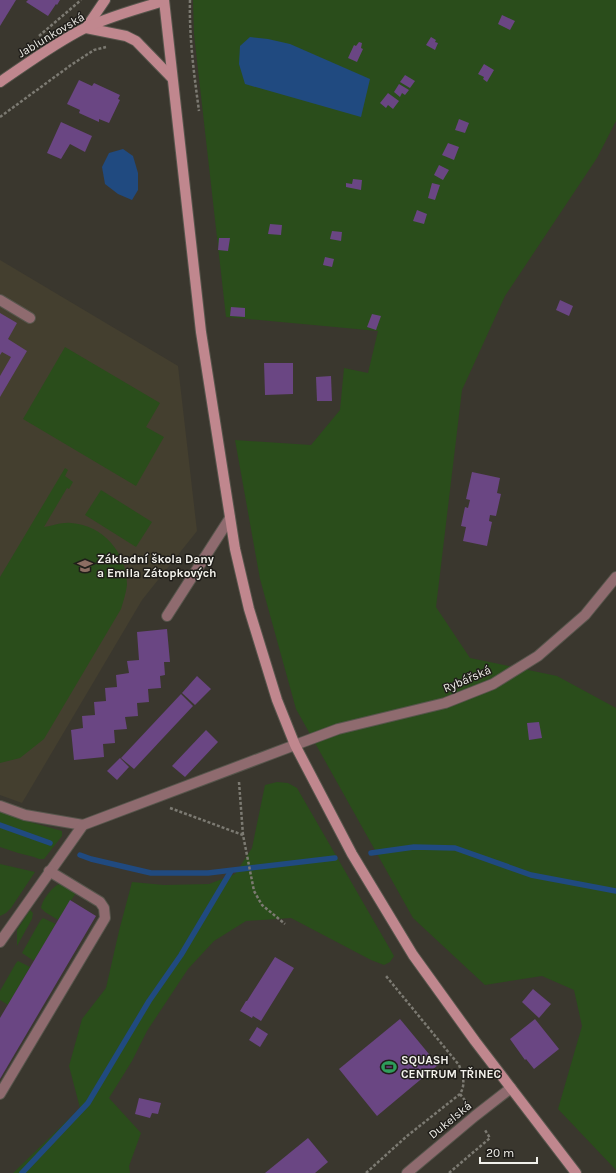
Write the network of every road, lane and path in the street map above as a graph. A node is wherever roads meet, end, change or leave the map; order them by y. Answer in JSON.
{"nodes":[{"id":1,"x":81,"y":0,"type":"edge"},
{"id":2,"x":105,"y":0,"type":"edge"},
{"id":3,"x":190,"y":0,"type":"edge"},
{"id":4,"x":164,"y":1,"type":"edge"},
{"id":5,"x":86,"y":28,"type":"junction"},
{"id":6,"x":38,"y":37,"type":"dead end"},
{"id":7,"x":112,"y":48,"type":"dead end"},
{"id":8,"x":172,"y":78,"type":"junction"},
{"id":9,"x":0,"y":82,"type":"edge"},
{"id":10,"x":199,"y":111,"type":"dead end"},
{"id":11,"x":0,"y":116,"type":"edge"},
{"id":12,"x":0,"y":300,"type":"edge"},
{"id":13,"x":30,"y":318,"type":"dead end"},
{"id":14,"x":230,"y":518,"type":"junction"},
{"id":15,"x":616,"y":577,"type":"edge"},
{"id":16,"x":167,"y":616,"type":"dead end"},
{"id":17,"x":295,"y":745,"type":"junction"},
{"id":18,"x":237,"y":767,"type":"junction"},
{"id":19,"x":148,"y":800,"type":"junction"},
{"id":20,"x":0,"y":806,"type":"edge"},
{"id":21,"x":83,"y":825,"type":"junction"},
{"id":22,"x":244,"y":835,"type":"junction"},
{"id":23,"x":49,"y":871,"type":"junction"},
{"id":24,"x":285,"y":924,"type":"dead end"},
{"id":25,"x":0,"y":942,"type":"edge"},
{"id":26,"x":386,"y":976,"type":"dead end"},
{"id":27,"x":511,"y":1088,"type":"junction"},
{"id":28,"x":0,"y":1094,"type":"edge"},
{"id":29,"x":460,"y":1094,"type":"junction"},
{"id":30,"x":467,"y":1103,"type":"dead end"},
{"id":31,"x":485,"y":1130,"type":"dead end"},
{"id":32,"x":366,"y":1173,"type":"edge"},
{"id":33,"x":406,"y":1173,"type":"edge"},
{"id":34,"x":449,"y":1173,"type":"edge"},
{"id":35,"x":576,"y":1173,"type":"edge"}],
"edges":[{"from":1,"to":6,"type":"path"},
{"from":2,"to":5,"type":"main road"},
{"from":3,"to":10,"type":"path"},
{"from":4,"to":5,"type":"main road","name":"Jablunkovská"},
{"from":4,"to":8,"type":"main road"},
{"from":5,"to":8,"type":"main road"},
{"from":5,"to":9,"type":"main road","name":"Jablunkovská"},
{"from":7,"to":11,"type":"path"},
{"from":8,"to":14,"type":"main road"},
{"from":12,"to":13,"type":"street"},
{"from":14,"to":16,"type":"street"},
{"from":14,"to":17,"type":"main road"},
{"from":15,"to":17,"type":"street","name":"Rybářská"},
{"from":17,"to":18,"type":"street","name":"Rybářská"},
{"from":17,"to":27,"type":"main road"},
{"from":18,"to":19,"type":"street","name":"Rybářská"},
{"from":18,"to":22,"type":"path"},
{"from":19,"to":21,"type":"street","name":"Rybářská"},
{"from":19,"to":22,"type":"path"},
{"from":20,"to":21,"type":"street"},
{"from":21,"to":23,"type":"street"},
{"from":22,"to":24,"type":"path"},
{"from":23,"to":25,"type":"street"},
{"from":23,"to":28,"type":"street"},
{"from":26,"to":29,"type":"path"},
{"from":27,"to":33,"type":"street","name":"Dukelská"},
{"from":27,"to":35,"type":"main road"},
{"from":29,"to":30,"type":"path"},
{"from":29,"to":32,"type":"path"},
{"from":31,"to":34,"type":"path"}]}
